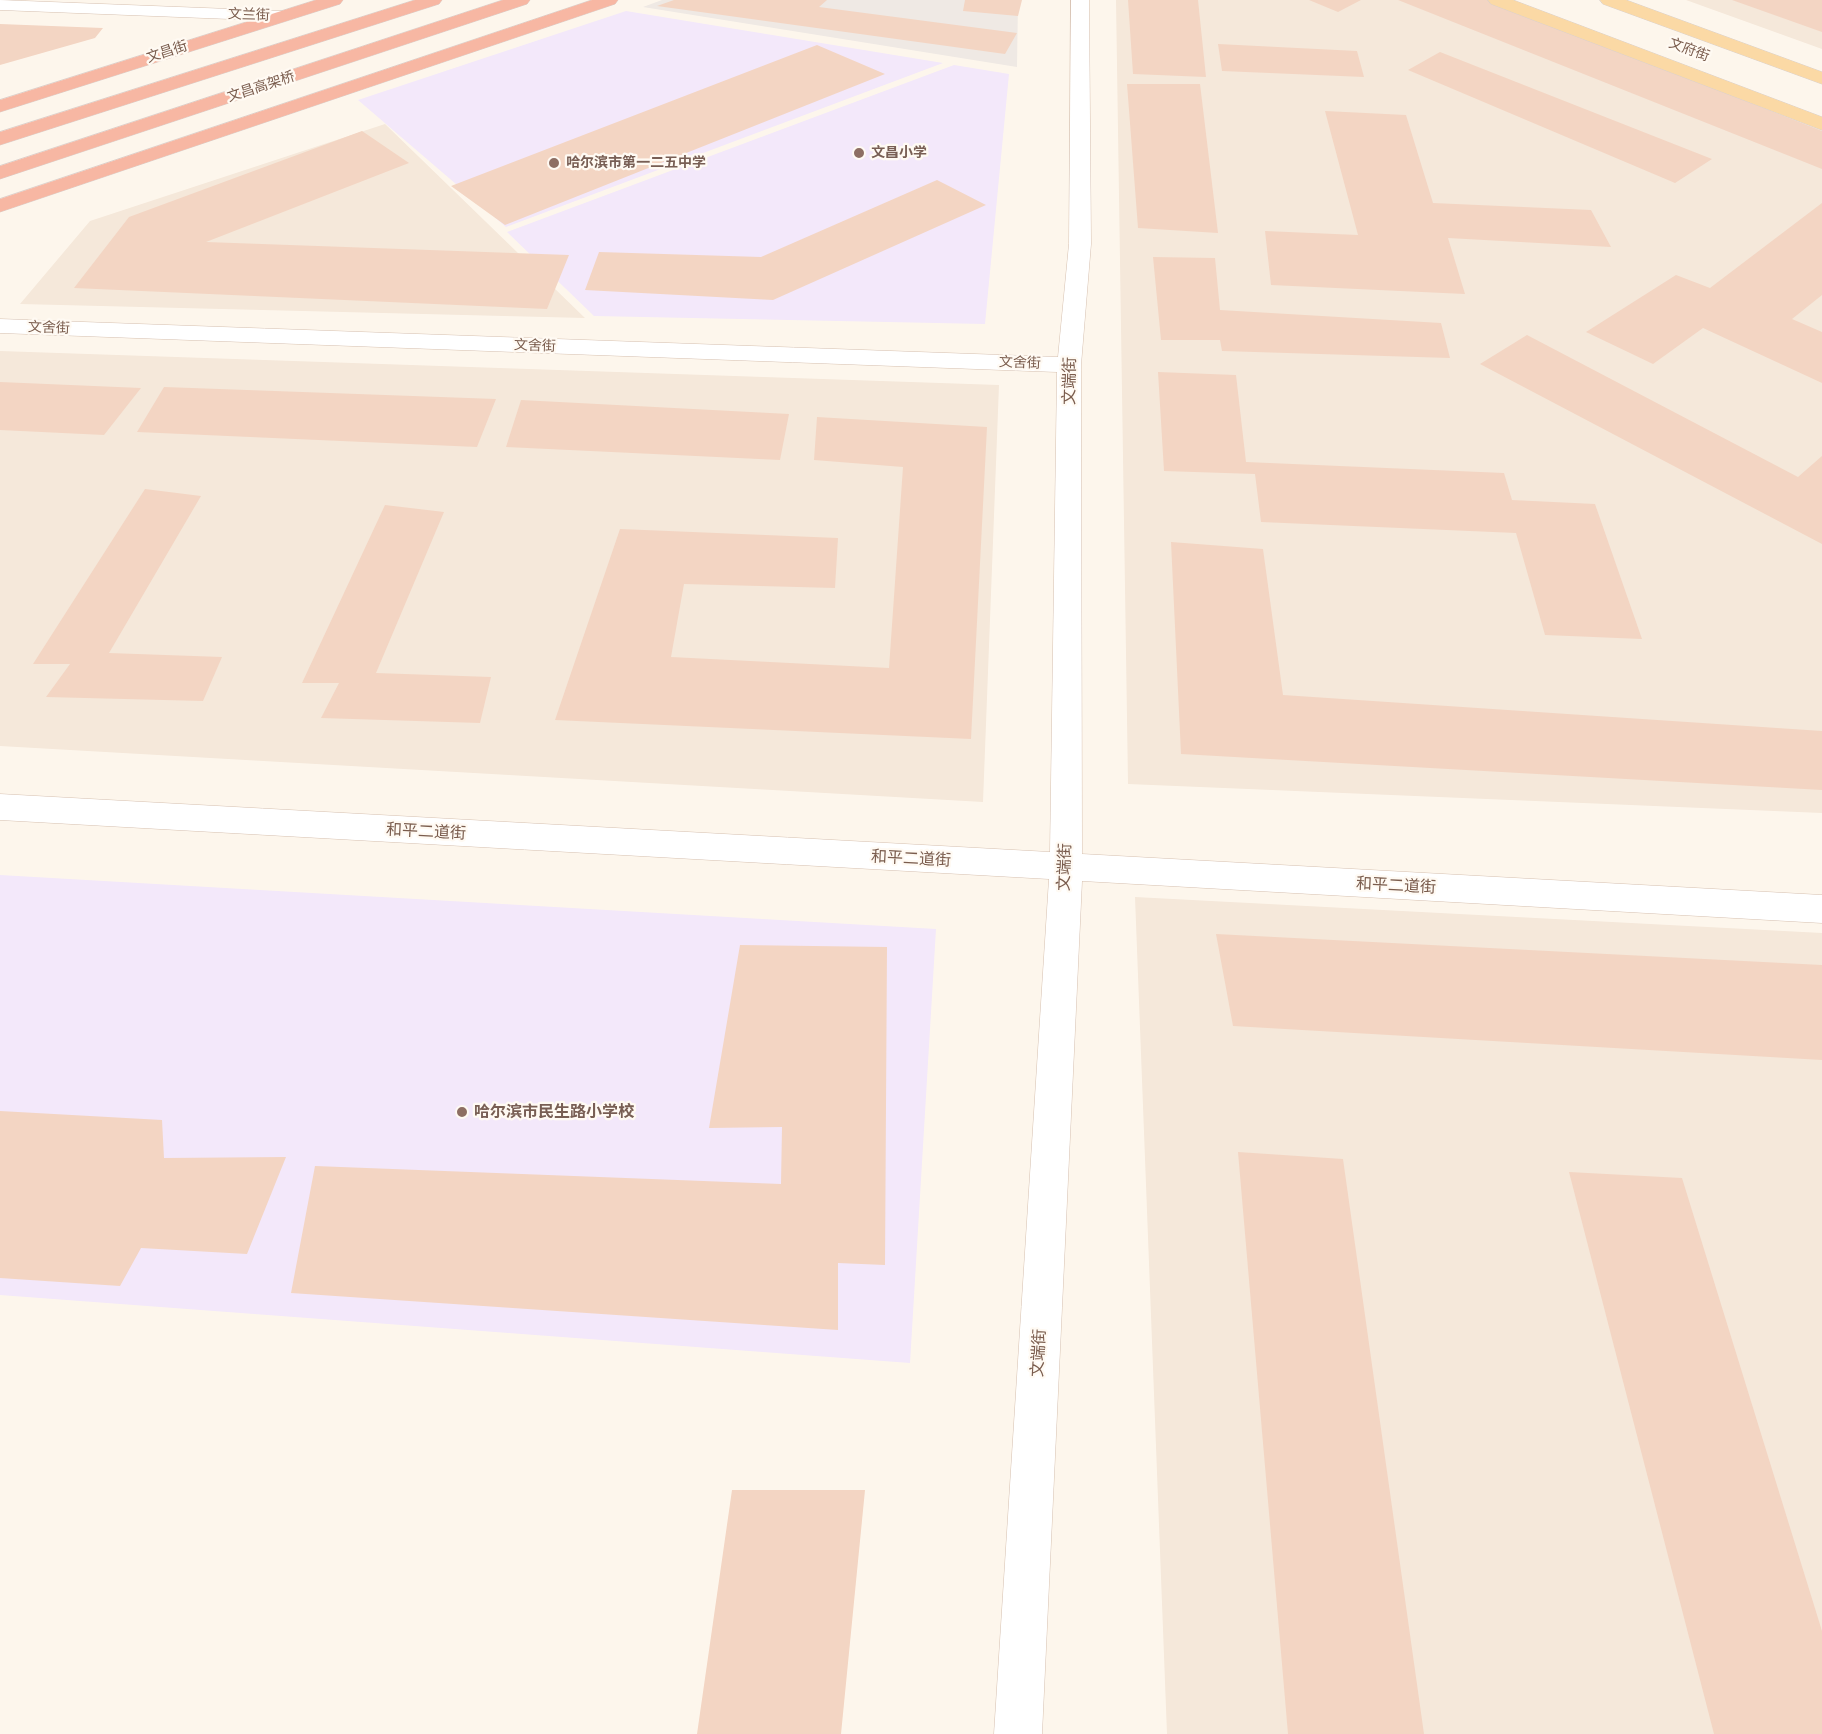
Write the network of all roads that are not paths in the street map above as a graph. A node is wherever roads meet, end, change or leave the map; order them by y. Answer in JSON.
{"nodes":[{"id":1,"x":334,"y":0,"type":"edge"},
{"id":2,"x":433,"y":0,"type":"edge"},
{"id":3,"x":521,"y":0,"type":"edge"},
{"id":4,"x":609,"y":0,"type":"edge"},
{"id":5,"x":1080,"y":0,"type":"edge"},
{"id":6,"x":1497,"y":0,"type":"edge"},
{"id":7,"x":1609,"y":0,"type":"edge"},
{"id":8,"x":1649,"y":0,"type":"edge"},
{"id":9,"x":0,"y":5,"type":"edge"},
{"id":10,"x":281,"y":16,"type":"junction"},
{"id":11,"x":1822,"y":62,"type":"edge"},
{"id":12,"x":1822,"y":78,"type":"edge"},
{"id":13,"x":0,"y":106,"type":"edge"},
{"id":14,"x":1822,"y":124,"type":"edge"},
{"id":15,"x":0,"y":139,"type":"edge"},
{"id":16,"x":0,"y":173,"type":"edge"},
{"id":17,"x":0,"y":206,"type":"edge"},
{"id":18,"x":0,"y":326,"type":"edge"},
{"id":19,"x":1070,"y":365,"type":"junction"},
{"id":20,"x":0,"y":807,"type":"edge"},
{"id":21,"x":1066,"y":868,"type":"junction"},
{"id":22,"x":1822,"y":909,"type":"edge"},
{"id":23,"x":1018,"y":1734,"type":"edge"}],
"edges":[{"from":1,"to":10,"type":"highway","name":"文昌街"},
{"from":2,"to":15,"type":"highway","name":"文昌高架桥"},
{"from":3,"to":16,"type":"highway","name":"文昌高架桥"},
{"from":4,"to":17,"type":"highway"},
{"from":5,"to":19,"type":"street","name":"文端街"},
{"from":6,"to":14,"type":"main road"},
{"from":7,"to":12,"type":"main road","name":"文府街"},
{"from":8,"to":11,"type":"main road"},
{"from":9,"to":10,"type":"street","name":"文兰街"},
{"from":10,"to":13,"type":"highway","name":"文昌街"},
{"from":18,"to":19,"type":"street","name":"文舍街"},
{"from":19,"to":21,"type":"street","name":"文端街"},
{"from":20,"to":21,"type":"street","name":"和平二道街"},
{"from":21,"to":22,"type":"street","name":"和平二道街"},
{"from":21,"to":23,"type":"street","name":"文端街"}]}
